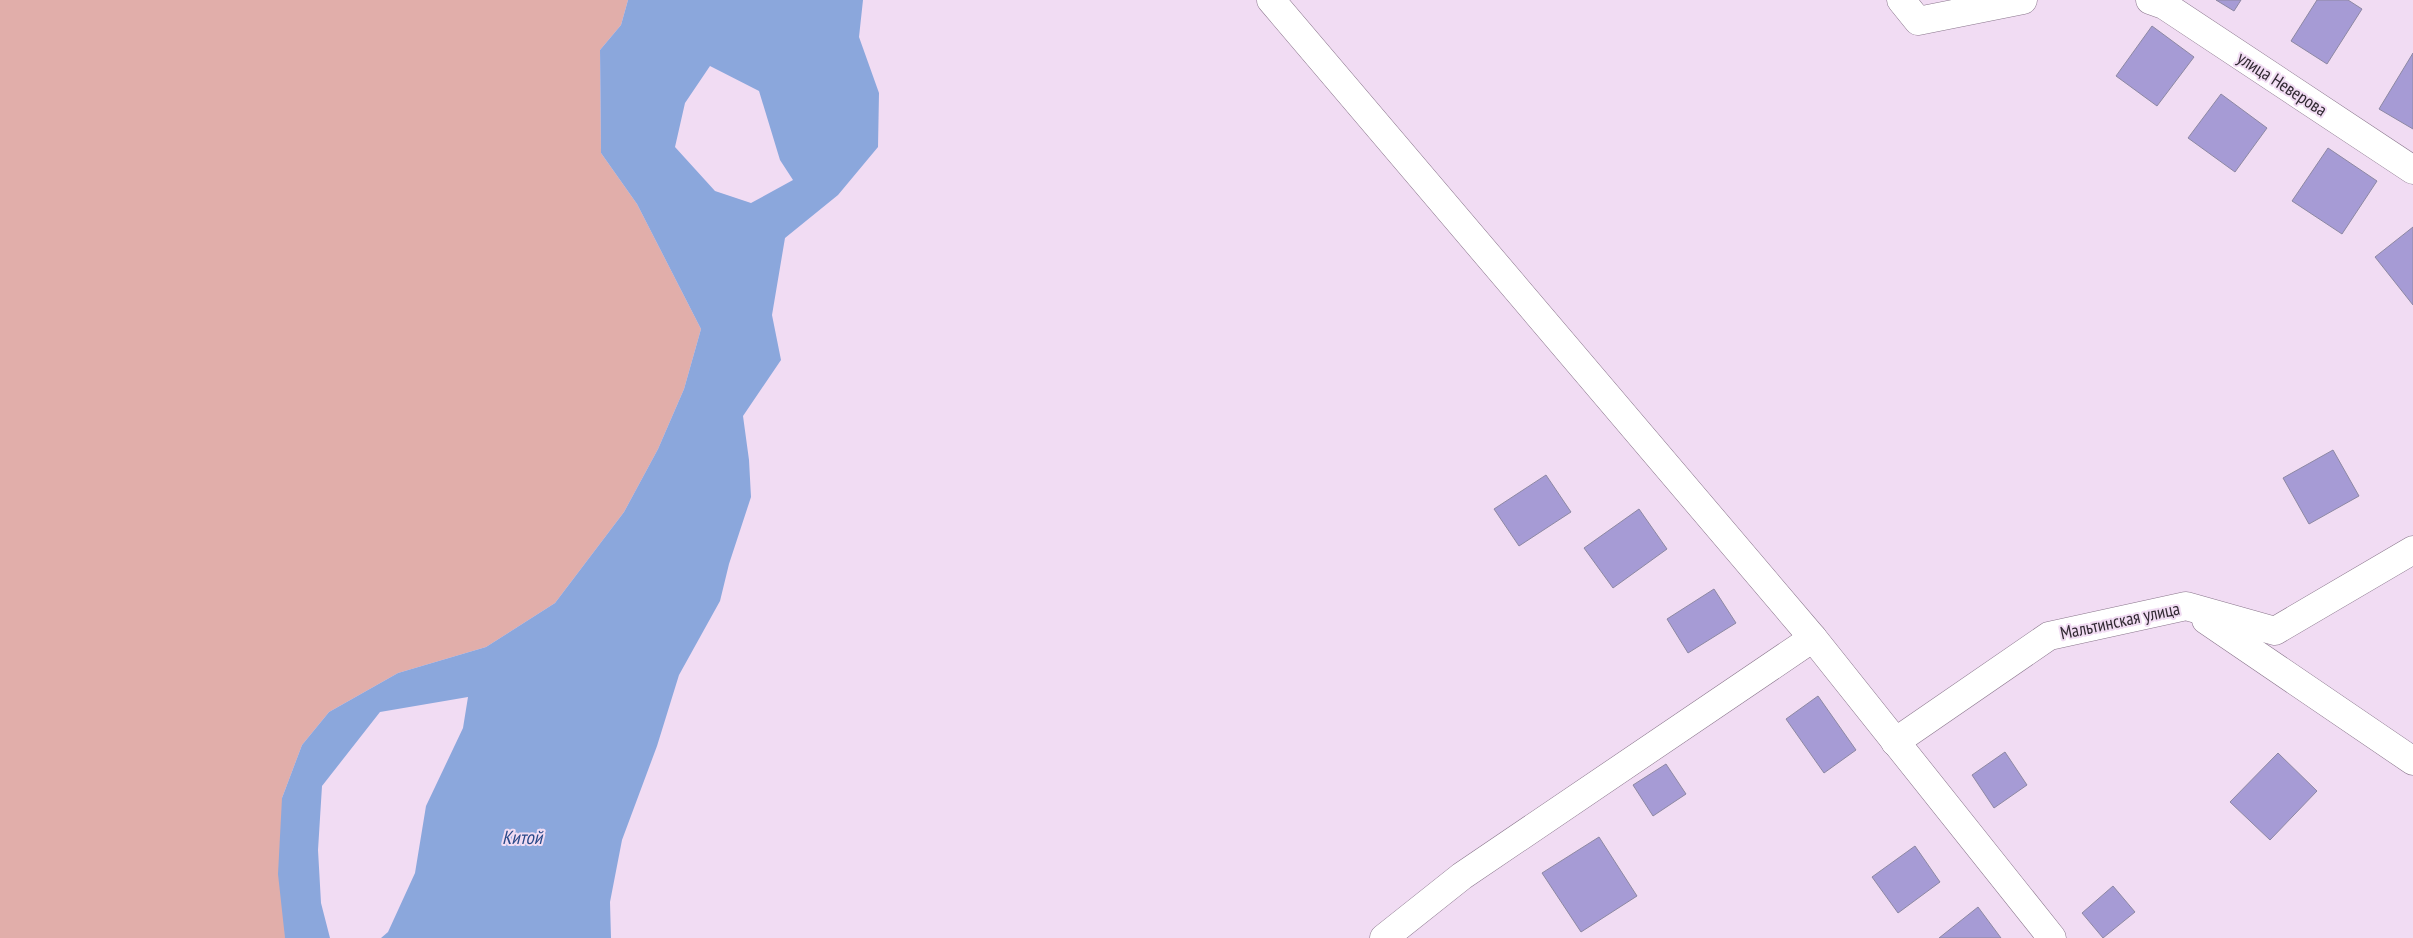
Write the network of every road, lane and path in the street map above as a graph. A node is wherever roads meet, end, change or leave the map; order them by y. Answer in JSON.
{"nodes":[{"id":1,"x":1271,"y":0,"type":"edge"},
{"id":2,"x":1901,"y":0,"type":"edge"},
{"id":3,"x":2023,"y":0,"type":"edge"},
{"id":4,"x":2150,"y":0,"type":"edge"},
{"id":5,"x":2413,"y":170,"type":"edge"},
{"id":6,"x":2413,"y":550,"type":"edge"},
{"id":7,"x":2186,"y":606,"type":"junction"},
{"id":8,"x":1813,"y":638,"type":"junction"},
{"id":9,"x":1894,"y":742,"type":"junction"},
{"id":10,"x":2413,"y":761,"type":"edge"},
{"id":11,"x":1384,"y":938,"type":"edge"},
{"id":12,"x":2052,"y":938,"type":"edge"}],
"edges":[{"from":1,"to":8,"type":"street"},
{"from":2,"to":3,"type":"street"},
{"from":4,"to":5,"type":"street","name":"улица Неверова"},
{"from":6,"to":7,"type":"street","name":"Мальтинская улица"},
{"from":7,"to":9,"type":"street","name":"Мальтинская улица"},
{"from":7,"to":10,"type":"street"},
{"from":8,"to":9,"type":"street"},
{"from":8,"to":11,"type":"street"},
{"from":9,"to":12,"type":"street"}]}
